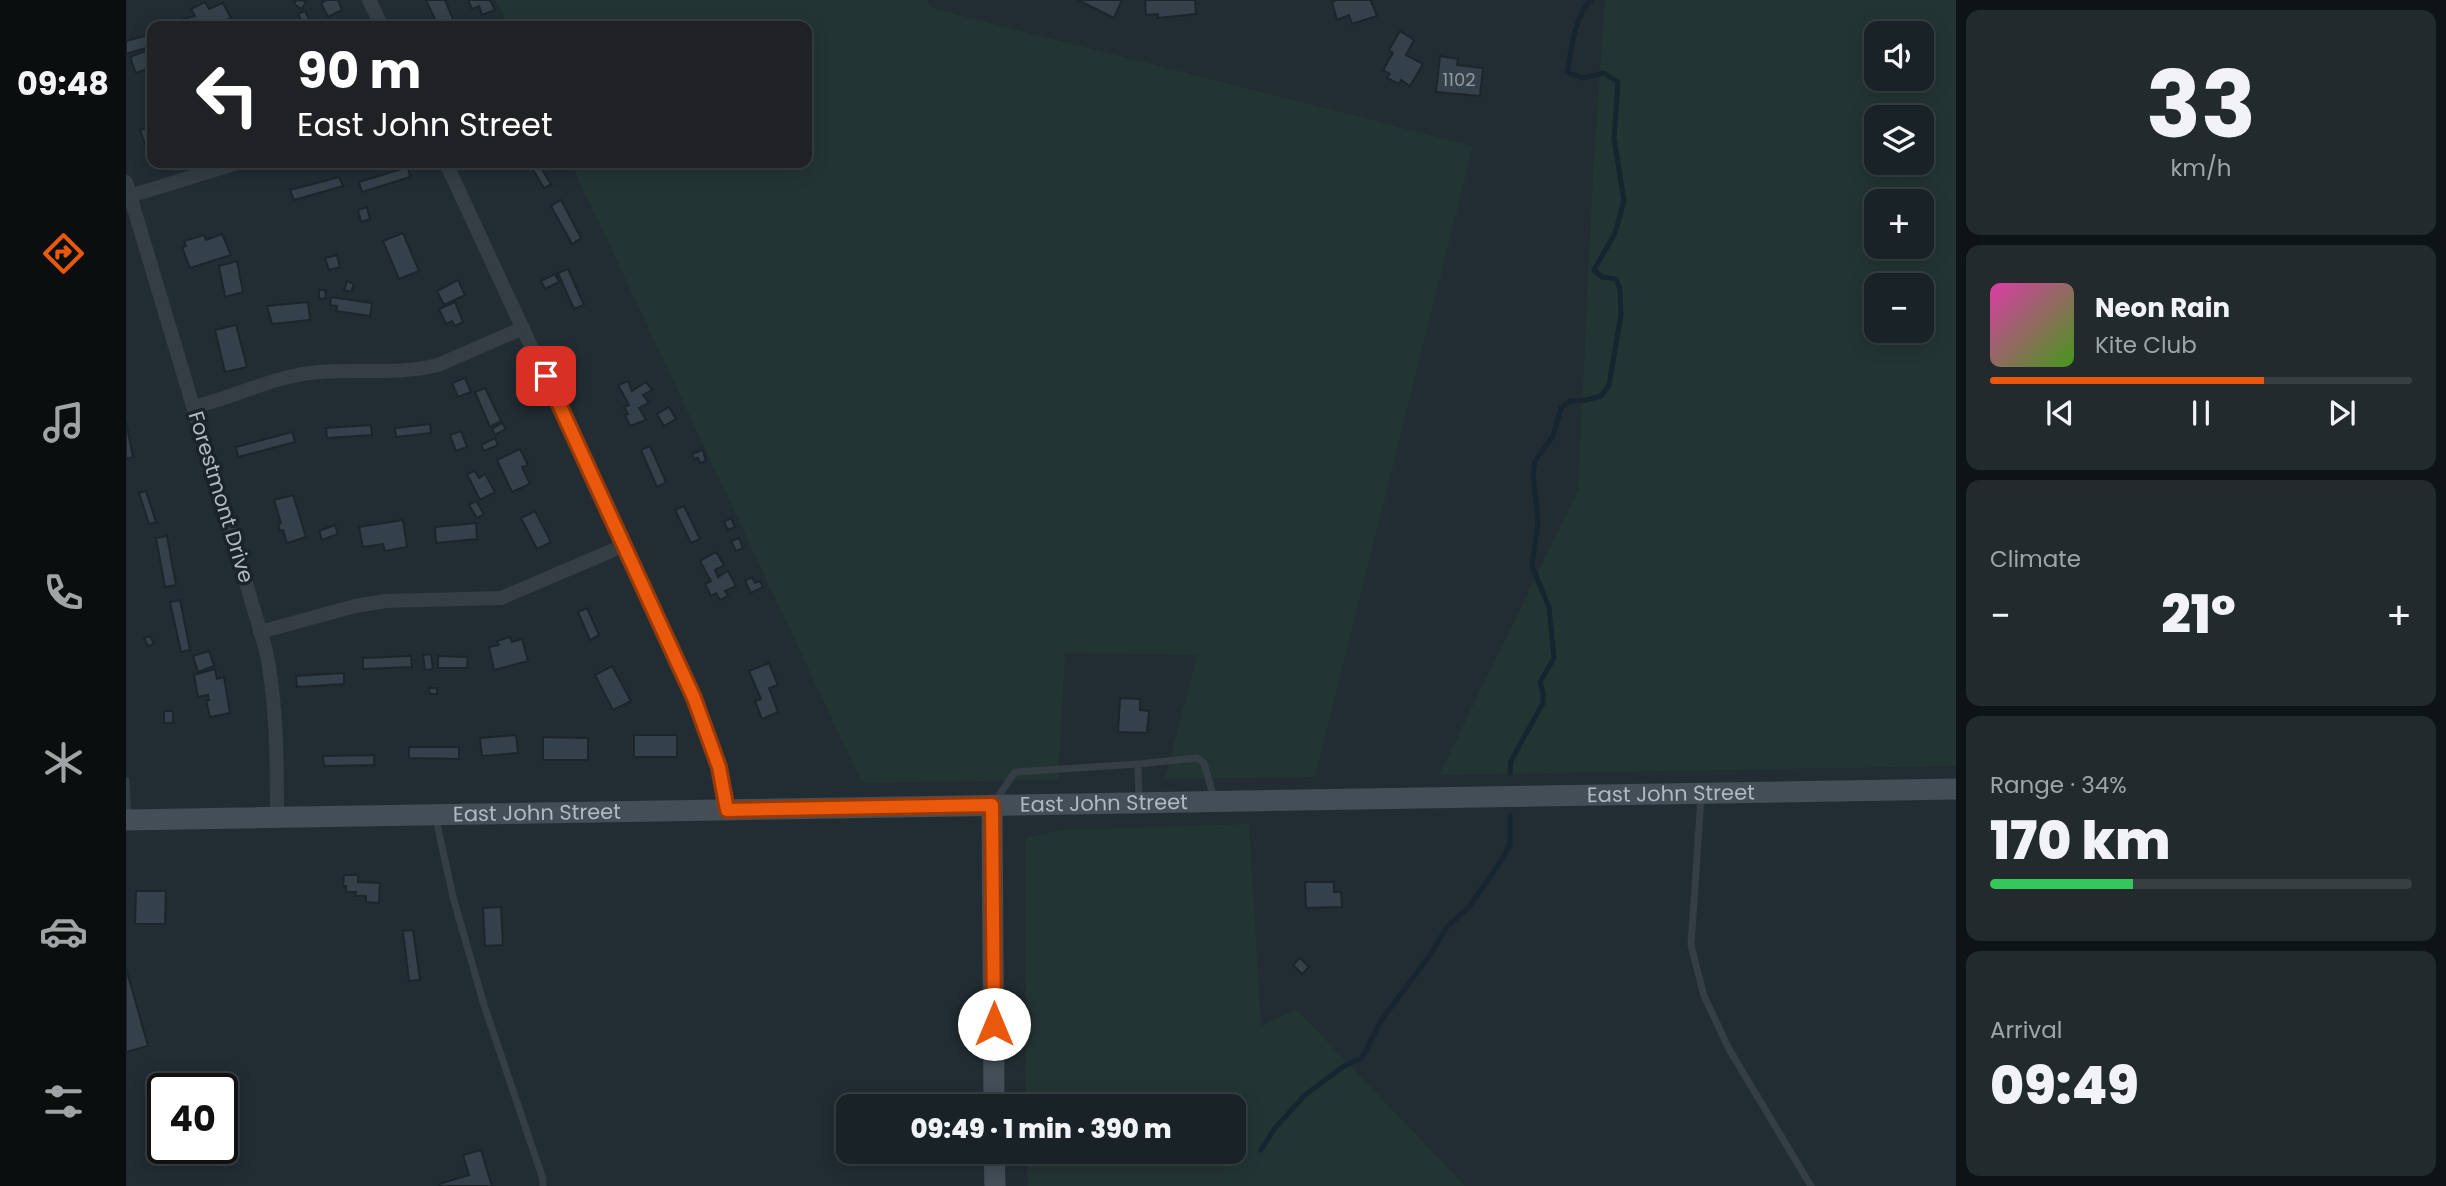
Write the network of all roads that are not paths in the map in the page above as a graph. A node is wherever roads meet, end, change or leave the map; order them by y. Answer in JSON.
{"nodes":[{"id":1,"x":369,"y":0,"type":"edge"},
{"id":2,"x":380,"y":21,"type":"edge"},
{"id":3,"x":216,"y":168,"type":"edge"},
{"id":4,"x":448,"y":168,"type":"edge"},
{"id":5,"x":128,"y":189,"type":"edge"},
{"id":6,"x":523,"y":328,"type":"junction"},
{"id":7,"x":194,"y":407,"type":"junction"},
{"id":8,"x":625,"y":545,"type":"junction"},
{"id":9,"x":260,"y":632,"type":"junction"},
{"id":10,"x":1138,"y":764,"type":"junction"},
{"id":11,"x":126,"y":780,"type":"edge"},
{"id":12,"x":1956,"y":789,"type":"edge"},
{"id":13,"x":1702,"y":793,"type":"junction"},
{"id":14,"x":1139,"y":802,"type":"junction"},
{"id":15,"x":1215,"y":802,"type":"junction"},
{"id":16,"x":992,"y":805,"type":"junction"},
{"id":17,"x":727,"y":810,"type":"junction"},
{"id":18,"x":435,"y":815,"type":"junction"},
{"id":19,"x":277,"y":817,"type":"junction"},
{"id":20,"x":127,"y":820,"type":"edge"},
{"id":21,"x":994,"y":1094,"type":"edge"},
{"id":22,"x":995,"y":1164,"type":"edge"},
{"id":23,"x":543,"y":1186,"type":"edge"},
{"id":24,"x":995,"y":1186,"type":"edge"},
{"id":25,"x":1811,"y":1186,"type":"edge"}],
"edges":[{"from":1,"to":2,"type":"street"},
{"from":3,"to":5,"type":"street"},
{"from":4,"to":6,"type":"street"},
{"from":5,"to":7,"type":"street","name":"Forestmont Drive"},
{"from":6,"to":7,"type":"street"},
{"from":6,"to":8,"type":"street"},
{"from":7,"to":9,"type":"street","name":"Forestmont Drive"},
{"from":8,"to":9,"type":"street"},
{"from":8,"to":17,"type":"street"},
{"from":9,"to":19,"type":"street","name":"Forestmont Drive"},
{"from":10,"to":14,"type":"lane"},
{"from":10,"to":15,"type":"lane"},
{"from":10,"to":16,"type":"lane"},
{"from":11,"to":20,"type":"lane"},
{"from":12,"to":13,"type":"main road","name":"East John Street"},
{"from":13,"to":15,"type":"main road","name":"East John Street"},
{"from":13,"to":25,"type":"lane"},
{"from":14,"to":15,"type":"main road","name":"East John Street"},
{"from":14,"to":16,"type":"main road","name":"East John Street"},
{"from":16,"to":17,"type":"main road","name":"East John Street"},
{"from":16,"to":21,"type":"main road"},
{"from":17,"to":18,"type":"main road","name":"East John Street"},
{"from":18,"to":19,"type":"main road","name":"East John Street"},
{"from":18,"to":23,"type":"lane"},
{"from":19,"to":20,"type":"main road","name":"East John Street"},
{"from":22,"to":24,"type":"main road"}]}
